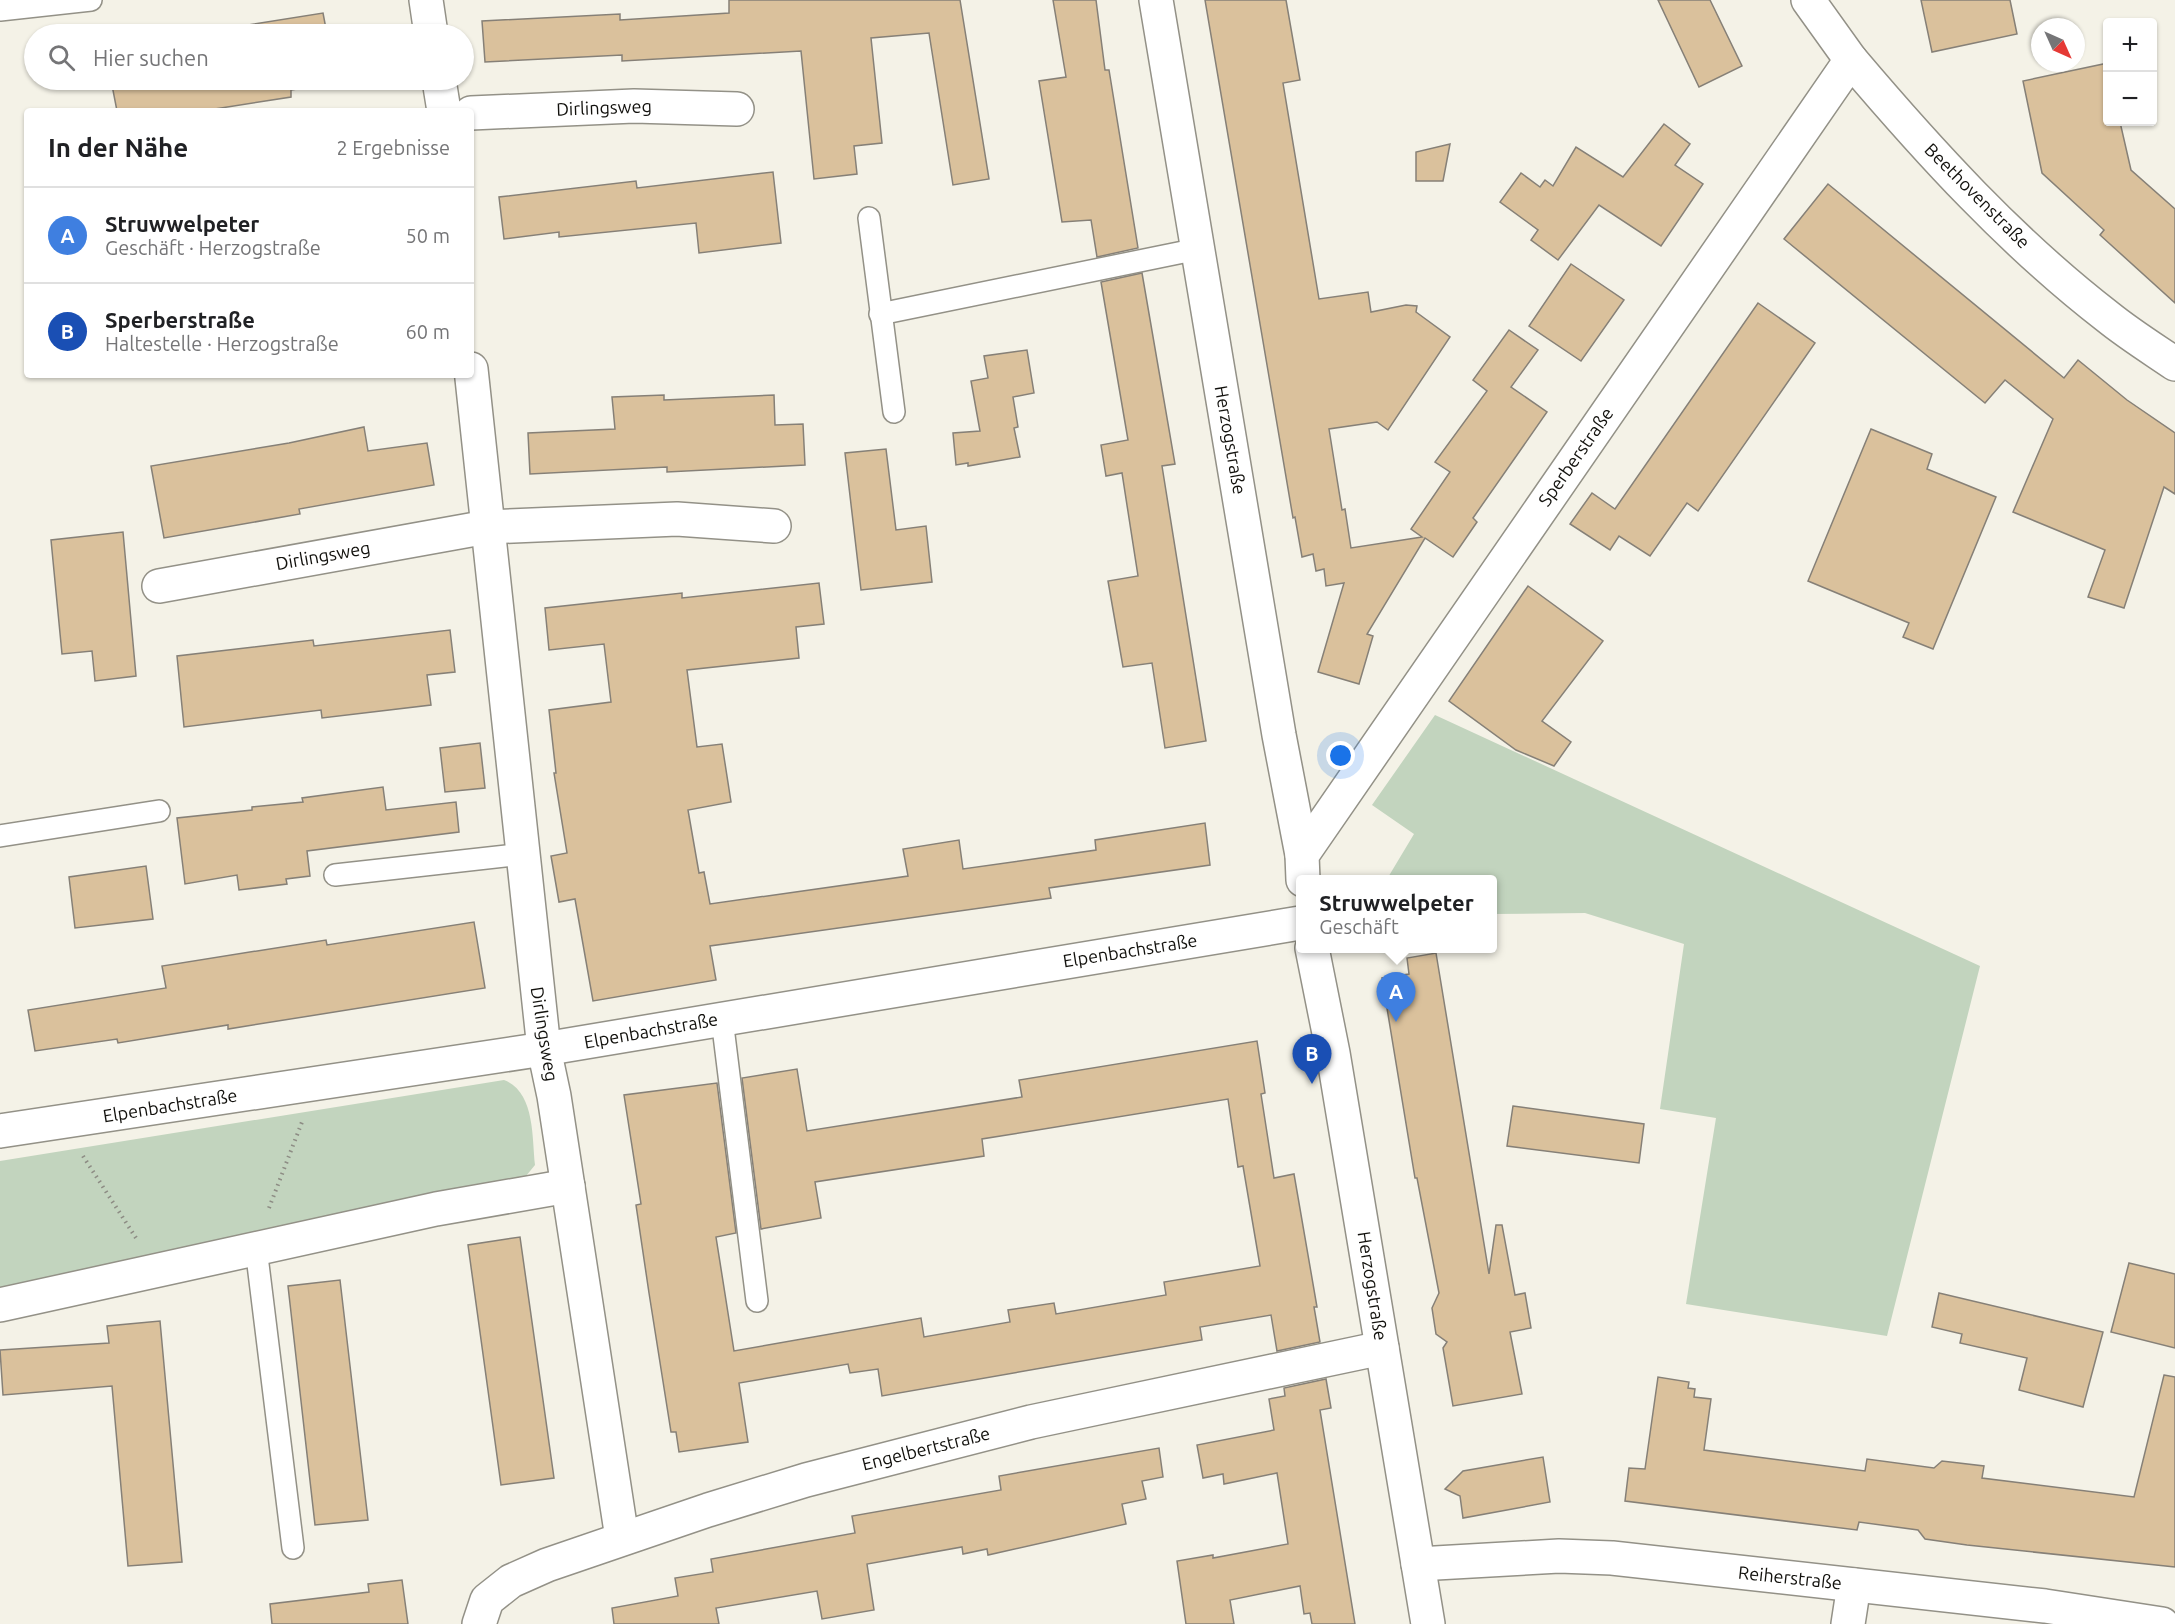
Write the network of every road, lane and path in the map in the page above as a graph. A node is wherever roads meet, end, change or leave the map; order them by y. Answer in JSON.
{"nodes":[{"id":1,"x":91,"y":0,"type":"edge"},
{"id":2,"x":426,"y":0,"type":"edge"},
{"id":3,"x":1156,"y":0,"type":"edge"},
{"id":4,"x":1808,"y":0,"type":"edge"},
{"id":5,"x":0,"y":10,"type":"edge"},
{"id":6,"x":430,"y":24,"type":"edge"},
{"id":7,"x":1851,"y":60,"type":"junction"},
{"id":8,"x":441,"y":90,"type":"edge"},
{"id":9,"x":444,"y":108,"type":"edge"},
{"id":10,"x":737,"y":109,"type":"dead end"},
{"id":11,"x":474,"y":113,"type":"edge"},
{"id":12,"x":869,"y":218,"type":"dead end"},
{"id":13,"x":1198,"y":249,"type":"junction"},
{"id":14,"x":880,"y":314,"type":"junction"},
{"id":15,"x":2175,"y":364,"type":"edge"},
{"id":16,"x":472,"y":378,"type":"edge"},
{"id":17,"x":894,"y":412,"type":"dead end"},
{"id":18,"x":774,"y":526,"type":"dead end"},
{"id":19,"x":488,"y":527,"type":"junction"},
{"id":20,"x":159,"y":586,"type":"dead end"},
{"id":21,"x":159,"y":811,"type":"dead end"},
{"id":22,"x":0,"y":836,"type":"edge"},
{"id":23,"x":523,"y":854,"type":"junction"},
{"id":24,"x":1303,"y":867,"type":"edge"},
{"id":25,"x":334,"y":875,"type":"dead end"},
{"id":26,"x":1296,"y":924,"type":"edge"},
{"id":27,"x":1313,"y":953,"type":"edge"},
{"id":28,"x":722,"y":1019,"type":"junction"},
{"id":29,"x":544,"y":1049,"type":"junction"},
{"id":30,"x":317,"y":1082,"type":"junction"},
{"id":31,"x":61,"y":1123,"type":"junction"},
{"id":32,"x":0,"y":1131,"type":"edge"},
{"id":33,"x":568,"y":1186,"type":"junction"},
{"id":34,"x":269,"y":1209,"type":"junction"},
{"id":35,"x":258,"y":1212,"type":"dead end"},
{"id":36,"x":138,"y":1241,"type":"dead end"},
{"id":37,"x":256,"y":1248,"type":"junction"},
{"id":38,"x":757,"y":1301,"type":"dead end"},
{"id":39,"x":0,"y":1305,"type":"edge"},
{"id":40,"x":1382,"y":1348,"type":"junction"},
{"id":41,"x":622,"y":1538,"type":"junction"},
{"id":42,"x":293,"y":1548,"type":"dead end"},
{"id":43,"x":1418,"y":1564,"type":"junction"},
{"id":44,"x":1854,"y":1585,"type":"junction"},
{"id":45,"x":483,"y":1612,"type":"edge"},
{"id":46,"x":1428,"y":1624,"type":"edge"},
{"id":47,"x":1848,"y":1624,"type":"edge"},
{"id":48,"x":2162,"y":1624,"type":"edge"}],
"edges":[{"from":1,"to":5,"type":"lane"},
{"from":2,"to":6,"type":"street"},
{"from":3,"to":13,"type":"street","name":"Herzogstraße"},
{"from":4,"to":7,"type":"street","name":"Beethovenstraße"},
{"from":7,"to":15,"type":"street","name":"Beethovenstraße"},
{"from":7,"to":24,"type":"street","name":"Sperberstraße"},
{"from":8,"to":9,"type":"street"},
{"from":10,"to":11,"type":"street","name":"Dirlingsweg"},
{"from":12,"to":14,"type":"lane"},
{"from":13,"to":14,"type":"lane"},
{"from":13,"to":24,"type":"street","name":"Herzogstraße"},
{"from":14,"to":17,"type":"lane"},
{"from":16,"to":19,"type":"street","name":"Dirlingsweg"},
{"from":18,"to":19,"type":"street","name":"Dirlingsweg"},
{"from":19,"to":20,"type":"street","name":"Dirlingsweg"},
{"from":19,"to":23,"type":"street","name":"Dirlingsweg"},
{"from":21,"to":22,"type":"lane"},
{"from":23,"to":25,"type":"lane"},
{"from":23,"to":29,"type":"street","name":"Dirlingsweg"},
{"from":26,"to":28,"type":"street","name":"Elpenbachstraße"},
{"from":27,"to":40,"type":"street","name":"Herzogstraße"},
{"from":28,"to":29,"type":"street","name":"Elpenbachstraße"},
{"from":28,"to":38,"type":"lane"},
{"from":29,"to":30,"type":"street","name":"Elpenbachstraße"},
{"from":29,"to":33,"type":"street","name":"Dirlingsweg"},
{"from":30,"to":31,"type":"street","name":"Elpenbachstraße"},
{"from":30,"to":34,"type":"path"},
{"from":31,"to":32,"type":"street","name":"Elpenbachstraße"},
{"from":31,"to":36,"type":"path"},
{"from":33,"to":37,"type":"street"},
{"from":33,"to":41,"type":"street","name":"Dirlingsweg"},
{"from":34,"to":35,"type":"path"},
{"from":34,"to":37,"type":"path"},
{"from":37,"to":39,"type":"street"},
{"from":37,"to":42,"type":"lane"},
{"from":40,"to":41,"type":"street","name":"Engelbertstraße"},
{"from":40,"to":43,"type":"street","name":"Herzogstraße"},
{"from":41,"to":45,"type":"street","name":"Engelbertstraße"},
{"from":43,"to":44,"type":"street","name":"Reiherstraße"},
{"from":43,"to":46,"type":"street","name":"Herzogstraße"},
{"from":44,"to":47,"type":"street"},
{"from":44,"to":48,"type":"street","name":"Reiherstraße"}]}
